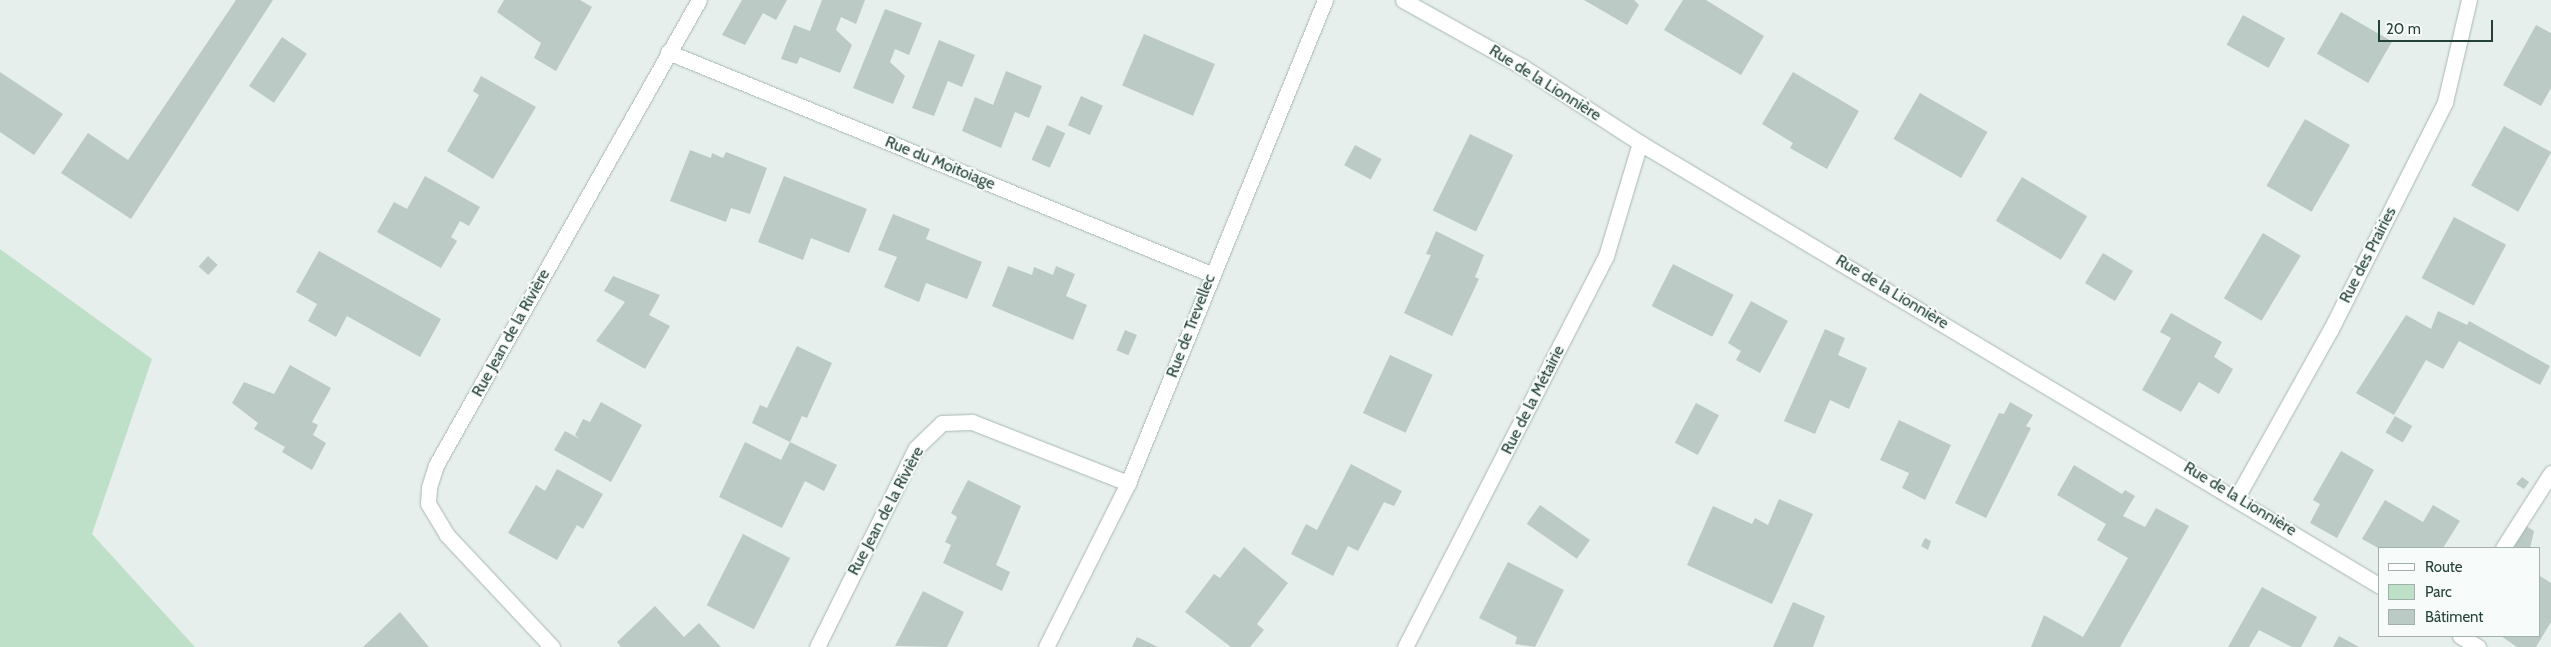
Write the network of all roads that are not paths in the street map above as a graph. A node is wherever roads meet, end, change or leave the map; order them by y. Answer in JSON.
{"nodes":[{"id":1,"x":698,"y":0,"type":"edge"},
{"id":2,"x":1325,"y":0,"type":"edge"},
{"id":3,"x":1403,"y":0,"type":"edge"},
{"id":4,"x":2469,"y":0,"type":"edge"},
{"id":5,"x":668,"y":52,"type":"junction"},
{"id":6,"x":1640,"y":143,"type":"junction"},
{"id":7,"x":1211,"y":274,"type":"junction"},
{"id":8,"x":2551,"y":473,"type":"edge"},
{"id":9,"x":1128,"y":483,"type":"junction"},
{"id":10,"x":2237,"y":497,"type":"junction"},
{"id":11,"x":2504,"y":547,"type":"edge"},
{"id":12,"x":2378,"y":585,"type":"edge"},
{"id":13,"x":2464,"y":637,"type":"edge"},
{"id":14,"x":552,"y":647,"type":"edge"},
{"id":15,"x":817,"y":647,"type":"edge"},
{"id":16,"x":1046,"y":647,"type":"edge"},
{"id":17,"x":1405,"y":647,"type":"edge"},
{"id":18,"x":2478,"y":647,"type":"edge"}],
"edges":[{"from":1,"to":5,"type":"street","name":"Rue Jean de la Rivière"},
{"from":2,"to":7,"type":"street","name":"Rue de Trevellec"},
{"from":3,"to":6,"type":"street","name":"Rue de la Lionnière"},
{"from":4,"to":10,"type":"street","name":"Rue des Prairies"},
{"from":5,"to":7,"type":"street","name":"Rue du Moitoiage"},
{"from":5,"to":14,"type":"street","name":"Rue Jean de la Rivière"},
{"from":6,"to":10,"type":"street","name":"Rue de la Lionnière"},
{"from":6,"to":17,"type":"street","name":"Rue de la Métairie"},
{"from":7,"to":9,"type":"street","name":"Rue de Trevellec"},
{"from":8,"to":11,"type":"street"},
{"from":9,"to":15,"type":"street","name":"Rue Jean de la Rivière"},
{"from":9,"to":16,"type":"street","name":"Rue de Trevellec"},
{"from":10,"to":12,"type":"street","name":"Rue de la Lionnière"},
{"from":13,"to":18,"type":"street"}]}
